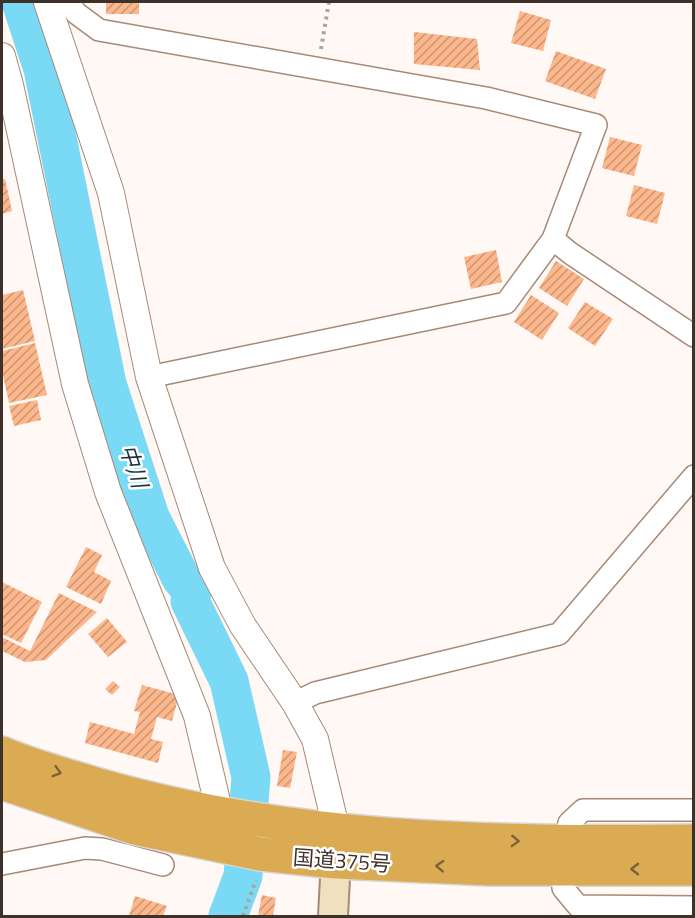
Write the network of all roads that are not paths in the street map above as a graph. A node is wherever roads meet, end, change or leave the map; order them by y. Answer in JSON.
{"nodes":[{"id":1,"x":47,"y":2,"type":"edge"},
{"id":2,"x":69,"y":2,"type":"edge"},
{"id":3,"x":2,"y":56,"type":"edge"},
{"id":4,"x":554,"y":239,"type":"junction"},
{"id":5,"x":693,"y":336,"type":"edge"},
{"id":6,"x":149,"y":377,"type":"junction"},
{"id":7,"x":693,"y":476,"type":"edge"},
{"id":8,"x":295,"y":704,"type":"junction"},
{"id":9,"x":2,"y":753,"type":"edge"},
{"id":10,"x":2,"y":783,"type":"edge"},
{"id":11,"x":693,"y":810,"type":"edge"},
{"id":12,"x":212,"y":824,"type":"junction"},
{"id":13,"x":131,"y":842,"type":"junction"},
{"id":14,"x":693,"y":842,"type":"edge"},
{"id":15,"x":337,"y":847,"type":"junction"},
{"id":16,"x":564,"y":856,"type":"junction"},
{"id":17,"x":2,"y":864,"type":"edge"},
{"id":18,"x":163,"y":865,"type":"dead end"},
{"id":19,"x":693,"y":869,"type":"edge"},
{"id":20,"x":693,"y":907,"type":"edge"},
{"id":21,"x":333,"y":916,"type":"edge"}],
"edges":[{"from":1,"to":6,"type":"street"},
{"from":2,"to":4,"type":"street"},
{"from":3,"to":12,"type":"street"},
{"from":4,"to":5,"type":"street"},
{"from":4,"to":6,"type":"street"},
{"from":6,"to":8,"type":"street"},
{"from":7,"to":8,"type":"street"},
{"from":8,"to":15,"type":"street"},
{"from":9,"to":12,"type":"highway","name":"国道375号","one_way":true},
{"from":10,"to":13,"type":"highway","name":"国道375号"},
{"from":11,"to":16,"type":"street"},
{"from":12,"to":13,"type":"highway","name":"国道375号"},
{"from":12,"to":15,"type":"highway","name":"国道375号"},
{"from":12,"to":15,"type":"highway","name":"国道375号"},
{"from":13,"to":17,"type":"street"},
{"from":13,"to":18,"type":"street"},
{"from":14,"to":16,"type":"highway","name":"国道375号"},
{"from":15,"to":16,"type":"highway","name":"国道375号"},
{"from":15,"to":21,"type":"main road"},
{"from":19,"to":16,"type":"highway","name":"国道375号","one_way":true},
{"from":16,"to":20,"type":"street"}]}
